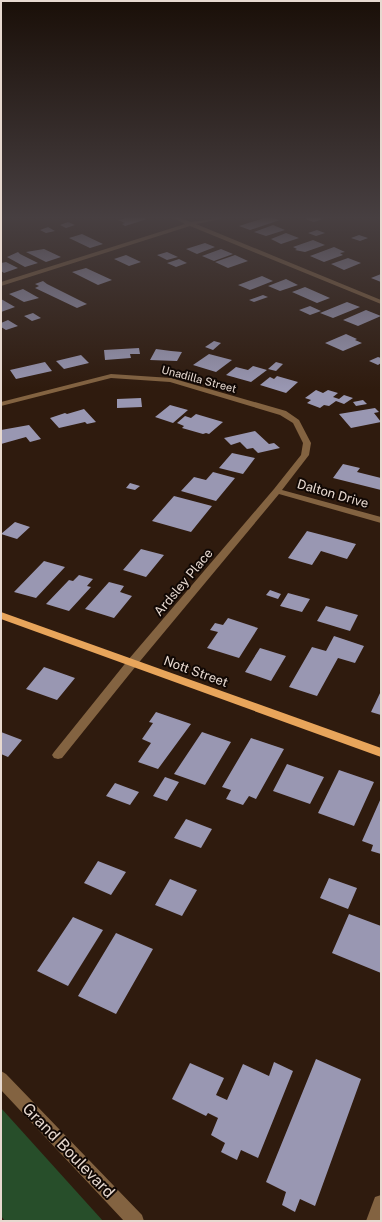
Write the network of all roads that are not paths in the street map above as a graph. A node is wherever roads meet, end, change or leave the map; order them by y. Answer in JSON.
{"nodes":[{"id":1,"x":29,"y":275,"type":"edge"},
{"id":2,"x":315,"y":275,"type":"edge"},
{"id":3,"x":1,"y":284,"type":"edge"},
{"id":4,"x":381,"y":302,"type":"edge"},
{"id":5,"x":1,"y":404,"type":"edge"},
{"id":6,"x":296,"y":422,"type":"joint"},
{"id":7,"x":278,"y":491,"type":"junction"},
{"id":8,"x":381,"y":520,"type":"edge"},
{"id":9,"x":1,"y":615,"type":"edge"},
{"id":10,"x":132,"y":663,"type":"junction"},
{"id":11,"x":381,"y":753,"type":"edge"},
{"id":12,"x":58,"y":754,"type":"dead end"},
{"id":13,"x":1,"y":1079,"type":"edge"},
{"id":14,"x":381,"y":1203,"type":"edge"},
{"id":15,"x":136,"y":1221,"type":"edge"},
{"id":16,"x":374,"y":1221,"type":"edge"}],
"edges":[{"from":1,"to":3,"type":"street"},
{"from":2,"to":4,"type":"street"},
{"from":5,"to":6,"type":"street","name":"Unadilla Street"},
{"from":6,"to":7,"type":"street","name":"Ardsley Place"},
{"from":7,"to":8,"type":"street","name":"Dalton Drive"},
{"from":7,"to":10,"type":"street","name":"Ardsley Place"},
{"from":9,"to":10,"type":"main road","name":"Nott Street"},
{"from":10,"to":11,"type":"main road","name":"Nott Street"},
{"from":10,"to":12,"type":"street","name":"Ardsley Place"},
{"from":13,"to":15,"type":"street","name":"Grand Boulevard"},
{"from":14,"to":16,"type":"street"}]}
